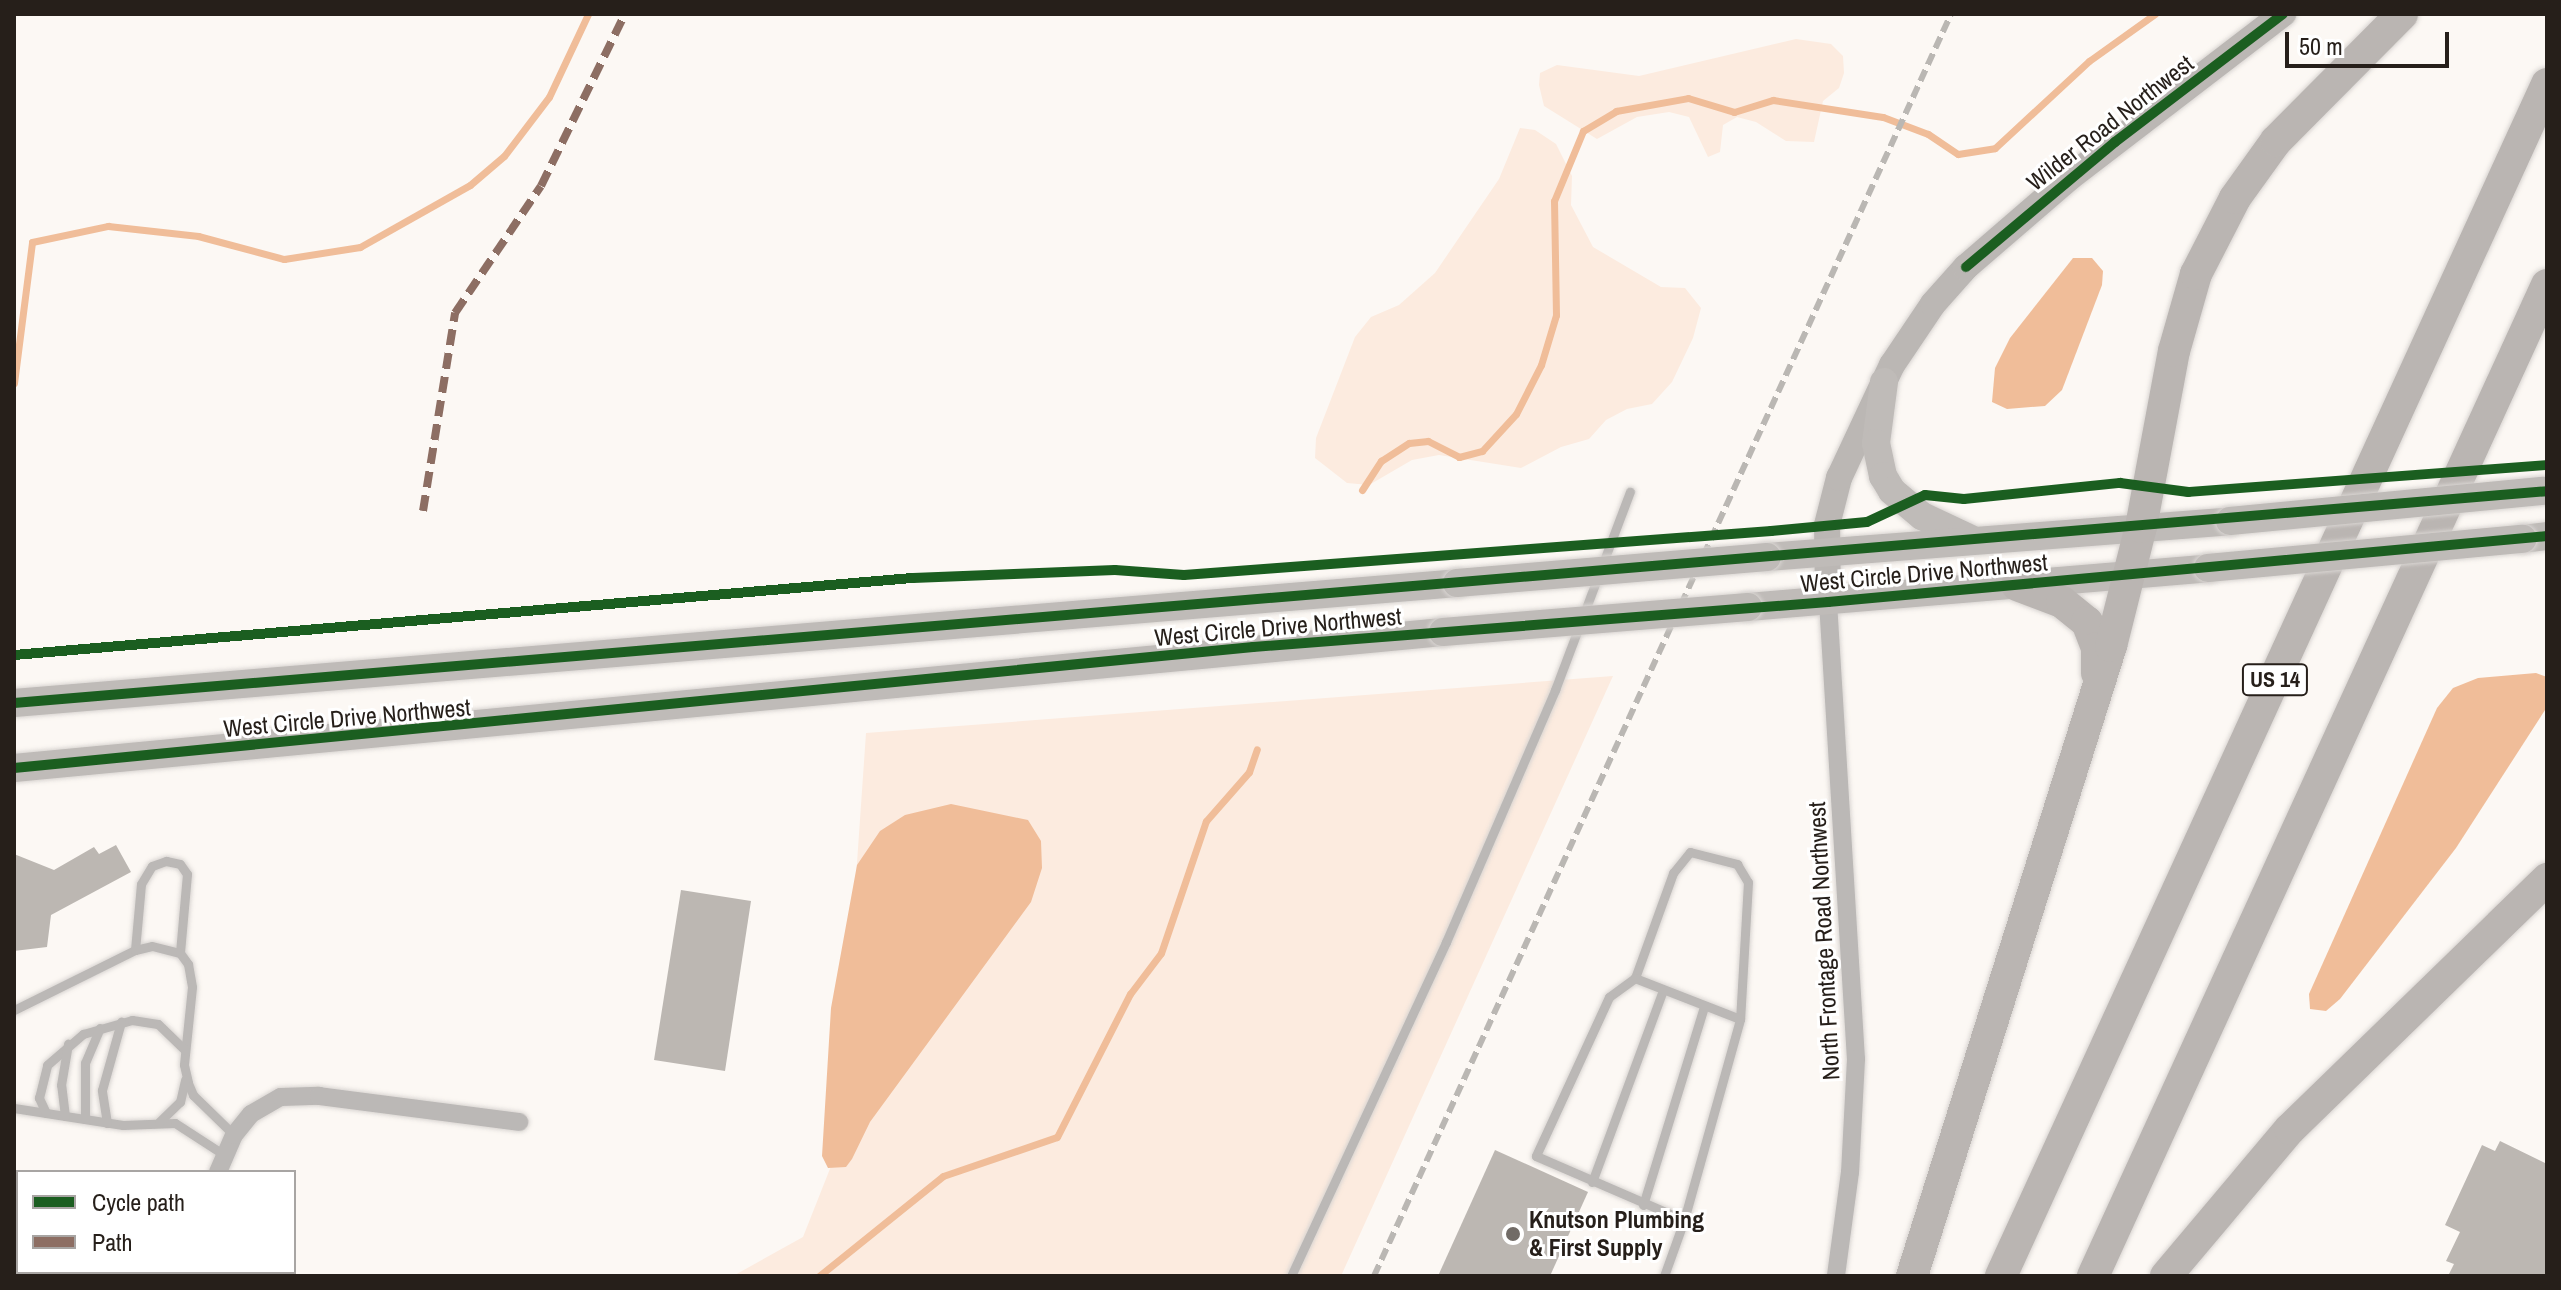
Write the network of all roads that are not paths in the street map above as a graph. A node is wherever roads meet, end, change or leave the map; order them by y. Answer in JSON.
{"nodes":[{"id":1,"x":2283,"y":14,"type":"edge"},
{"id":2,"x":2402,"y":14,"type":"edge"},
{"id":3,"x":2547,"y":84,"type":"edge"},
{"id":4,"x":2547,"y":285,"type":"edge"},
{"id":5,"x":1884,"y":382,"type":"junction"},
{"id":6,"x":2546,"y":491,"type":"edge"},
{"id":7,"x":1630,"y":492,"type":"dead end"},
{"id":8,"x":2141,"y":527,"type":"junction"},
{"id":9,"x":2535,"y":537,"type":"edge"},
{"id":10,"x":1975,"y":541,"type":"junction"},
{"id":11,"x":1825,"y":553,"type":"junction"},
{"id":12,"x":2130,"y":575,"type":"junction"},
{"id":13,"x":2017,"y":585,"type":"junction"},
{"id":14,"x":1828,"y":602,"type":"junction"},
{"id":15,"x":2097,"y":693,"type":"junction"},
{"id":16,"x":14,"y":703,"type":"edge"},
{"id":17,"x":14,"y":768,"type":"edge"},
{"id":18,"x":2547,"y":879,"type":"edge"},
{"id":19,"x":135,"y":950,"type":"junction"},
{"id":20,"x":180,"y":953,"type":"junction"},
{"id":21,"x":1635,"y":978,"type":"junction"},
{"id":22,"x":1663,"y":990,"type":"junction"},
{"id":23,"x":1704,"y":1007,"type":"junction"},
{"id":24,"x":14,"y":1010,"type":"edge"},
{"id":25,"x":1740,"y":1019,"type":"junction"},
{"id":26,"x":121,"y":1022,"type":"junction"},
{"id":27,"x":100,"y":1028,"type":"junction"},
{"id":28,"x":68,"y":1044,"type":"junction"},
{"id":29,"x":185,"y":1050,"type":"junction"},
{"id":30,"x":186,"y":1072,"type":"junction"},
{"id":31,"x":14,"y":1108,"type":"edge"},
{"id":32,"x":46,"y":1113,"type":"junction"},
{"id":33,"x":65,"y":1116,"type":"junction"},
{"id":34,"x":85,"y":1119,"type":"junction"},
{"id":35,"x":159,"y":1122,"type":"junction"},
{"id":36,"x":519,"y":1122,"type":"dead end"},
{"id":37,"x":107,"y":1123,"type":"junction"},
{"id":38,"x":234,"y":1135,"type":"junction"},
{"id":39,"x":221,"y":1163,"type":"edge"},
{"id":40,"x":1592,"y":1182,"type":"junction"},
{"id":41,"x":1643,"y":1205,"type":"junction"},
{"id":42,"x":1684,"y":1220,"type":"junction"},
{"id":43,"x":1291,"y":1276,"type":"edge"},
{"id":44,"x":1664,"y":1276,"type":"edge"},
{"id":45,"x":1836,"y":1276,"type":"edge"},
{"id":46,"x":1912,"y":1276,"type":"edge"},
{"id":47,"x":2001,"y":1276,"type":"edge"},
{"id":48,"x":2093,"y":1276,"type":"edge"},
{"id":49,"x":2166,"y":1276,"type":"edge"}],
"edges":[{"from":1,"to":5,"type":"street","name":"Wilder Road Northwest"},
{"from":2,"to":8,"type":"highway"},
{"from":3,"to":47,"type":"highway","number":"US 14"},
{"from":4,"to":48,"type":"highway"},
{"from":5,"to":10,"type":"main road"},
{"from":5,"to":11,"type":"street","name":"Wilder Road Northwest"},
{"from":6,"to":8,"type":"main road","name":"West Circle Drive Northwest","bridge":true},
{"from":7,"to":43,"type":"lane"},
{"from":8,"to":10,"type":"main road","name":"West Circle Drive Northwest"},
{"from":8,"to":12,"type":"highway"},
{"from":9,"to":12,"type":"main road","name":"West Circle Drive Northwest","bridge":true},
{"from":10,"to":11,"type":"main road","name":"West Circle Drive Northwest"},
{"from":11,"to":14,"type":"street","name":"Wilder Road Northwest"},
{"from":11,"to":16,"type":"main road","name":"West Circle Drive Northwest","bridge":true},
{"from":12,"to":13,"type":"main road","name":"West Circle Drive Northwest"},
{"from":12,"to":15,"type":"highway"},
{"from":13,"to":14,"type":"main road","name":"West Circle Drive Northwest"},
{"from":13,"to":15,"type":"highway"},
{"from":14,"to":17,"type":"main road","name":"West Circle Drive Northwest","bridge":true},
{"from":14,"to":45,"type":"street","name":"North Frontage Road Northwest"},
{"from":15,"to":46,"type":"highway"},
{"from":18,"to":49,"type":"highway"},
{"from":19,"to":20,"type":"lane"},
{"from":19,"to":20,"type":"lane"},
{"from":19,"to":24,"type":"lane"},
{"from":20,"to":29,"type":"lane"},
{"from":21,"to":22,"type":"lane"},
{"from":21,"to":25,"type":"lane"},
{"from":21,"to":40,"type":"lane"},
{"from":22,"to":23,"type":"lane"},
{"from":22,"to":40,"type":"lane"},
{"from":23,"to":25,"type":"lane"},
{"from":23,"to":41,"type":"lane"},
{"from":25,"to":42,"type":"lane"},
{"from":26,"to":27,"type":"lane"},
{"from":26,"to":29,"type":"lane"},
{"from":26,"to":37,"type":"lane"},
{"from":27,"to":28,"type":"lane"},
{"from":27,"to":34,"type":"lane"},
{"from":28,"to":32,"type":"lane"},
{"from":28,"to":33,"type":"lane"},
{"from":29,"to":30,"type":"lane"},
{"from":30,"to":35,"type":"lane"},
{"from":30,"to":38,"type":"lane"},
{"from":31,"to":32,"type":"lane"},
{"from":32,"to":33,"type":"lane"},
{"from":33,"to":34,"type":"lane"},
{"from":34,"to":37,"type":"lane"},
{"from":35,"to":37,"type":"lane"},
{"from":35,"to":39,"type":"lane"},
{"from":36,"to":38,"type":"street"},
{"from":38,"to":39,"type":"street"},
{"from":40,"to":41,"type":"lane"},
{"from":41,"to":42,"type":"lane"},
{"from":42,"to":44,"type":"lane"}]}
